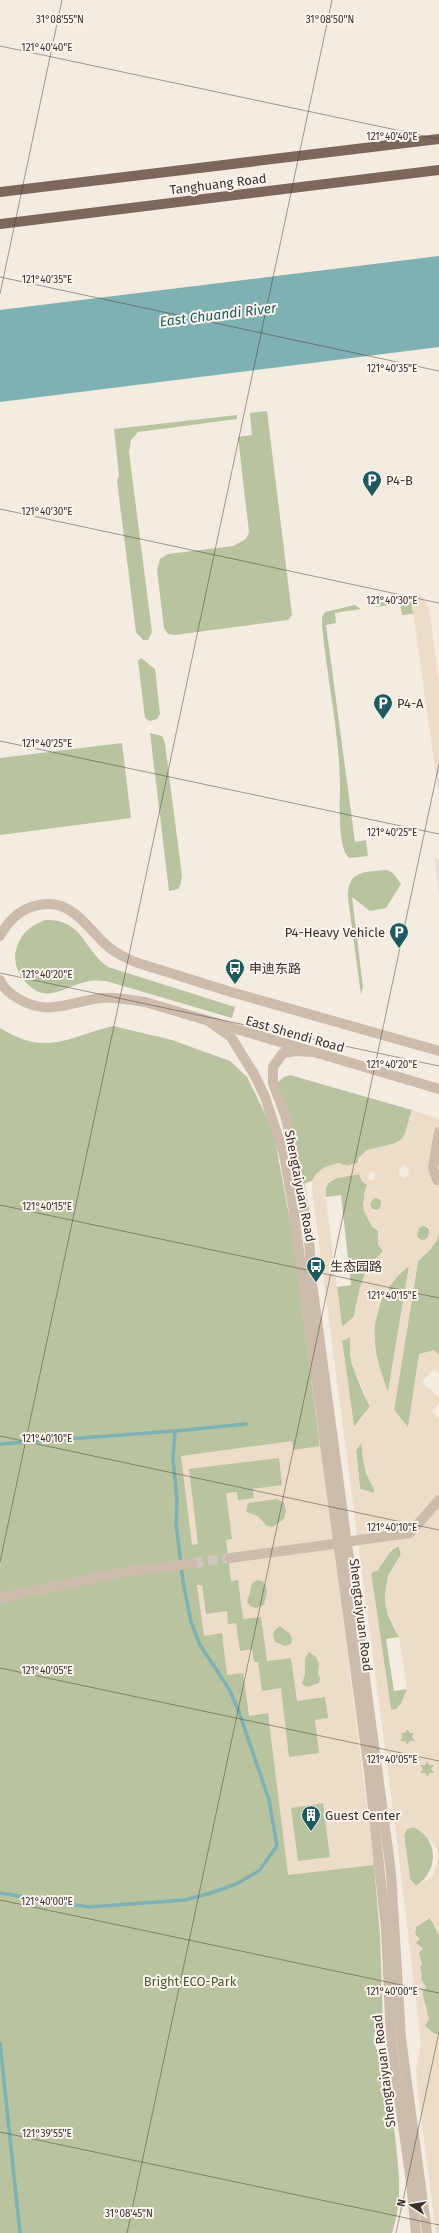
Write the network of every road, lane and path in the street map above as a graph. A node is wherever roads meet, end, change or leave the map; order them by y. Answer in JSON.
{"nodes":[{"id":1,"x":439,"y":140,"type":"edge"},
{"id":2,"x":439,"y":170,"type":"edge"},
{"id":3,"x":0,"y":192,"type":"edge"},
{"id":4,"x":0,"y":224,"type":"edge"},
{"id":5,"x":0,"y":936,"type":"edge"},
{"id":6,"x":0,"y":980,"type":"edge"},
{"id":7,"x":210,"y":1023,"type":"junction"},
{"id":8,"x":439,"y":1051,"type":"edge"},
{"id":9,"x":310,"y":1052,"type":"junction"},
{"id":10,"x":439,"y":1090,"type":"edge"},
{"id":11,"x":439,"y":1132,"type":"edge"},
{"id":12,"x":437,"y":1180,"type":"dead end"},
{"id":13,"x":439,"y":1500,"type":"edge"},
{"id":14,"x":352,"y":1542,"type":"dead end"},
{"id":15,"x":334,"y":1544,"type":"dead end"},
{"id":16,"x":230,"y":1558,"type":"tunnel mouth"},
{"id":17,"x":192,"y":1563,"type":"tunnel mouth"},
{"id":18,"x":0,"y":1598,"type":"edge"},
{"id":19,"x":416,"y":2233,"type":"edge"},
{"id":20,"x":427,"y":2233,"type":"edge"}],
"edges":[{"from":1,"to":3,"type":"main road","name":"Tanghuang Road"},
{"from":2,"to":4,"type":"main road","name":"Tanghuang Road"},
{"from":5,"to":8,"type":"street","name":"East Shendi Road"},
{"from":6,"to":7,"type":"street","name":"East Shendi Road"},
{"from":7,"to":9,"type":"street","name":"East Shendi Road"},
{"from":7,"to":19,"type":"street","name":"Shengtaiyuan Road"},
{"from":9,"to":10,"type":"street","name":"East Shendi Road"},
{"from":9,"to":20,"type":"street","name":"Shengtaiyuan Road"},
{"from":11,"to":12,"type":"street"},
{"from":13,"to":14,"type":"street"},
{"from":15,"to":16,"type":"street"},
{"from":17,"to":18,"type":"street"}]}
